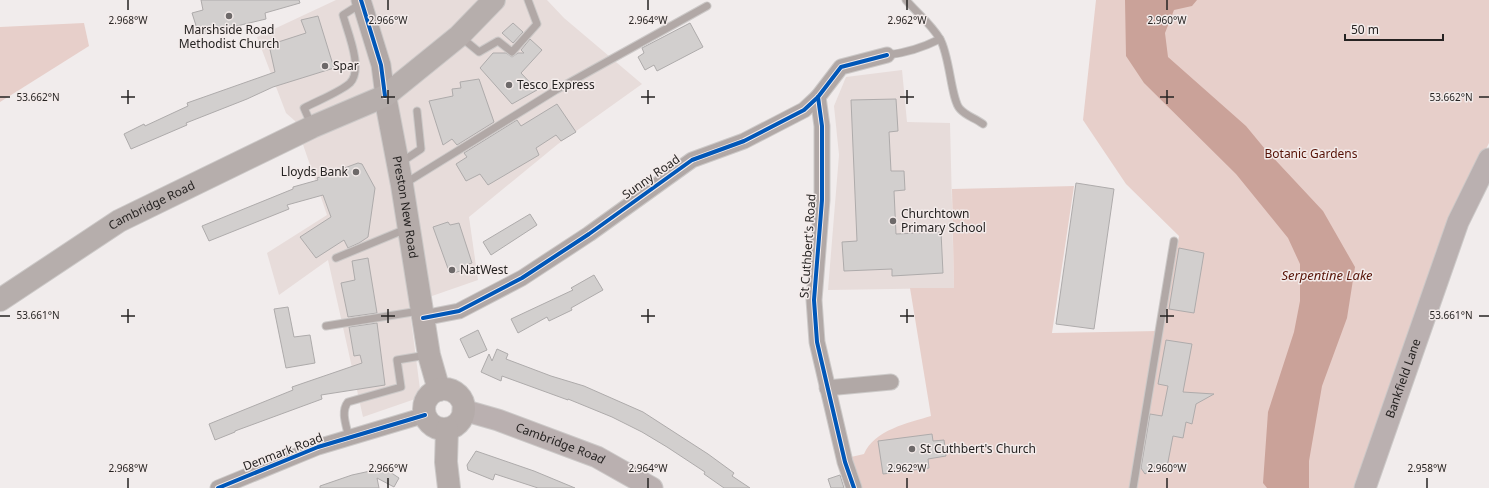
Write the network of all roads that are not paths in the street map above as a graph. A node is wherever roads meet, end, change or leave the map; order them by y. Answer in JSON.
{"nodes":[{"id":1,"x":494,"y":0,"type":"edge"},
{"id":2,"x":528,"y":0,"type":"edge"},
{"id":3,"x":906,"y":0,"type":"edge"},
{"id":4,"x":361,"y":2,"type":"edge"},
{"id":5,"x":707,"y":6,"type":"dead end"},
{"id":6,"x":459,"y":36,"type":"junction"},
{"id":7,"x":940,"y":39,"type":"junction"},
{"id":8,"x":887,"y":55,"type":"joint"},
{"id":9,"x":386,"y":96,"type":"junction"},
{"id":10,"x":818,"y":97,"type":"junction"},
{"id":11,"x":417,"y":111,"type":"dead end"},
{"id":12,"x":983,"y":124,"type":"dead end"},
{"id":13,"x":312,"y":128,"type":"junction"},
{"id":14,"x":1489,"y":159,"type":"edge"},
{"id":15,"x":400,"y":174,"type":"junction"},
{"id":16,"x":409,"y":228,"type":"junction"},
{"id":17,"x":1174,"y":241,"type":"dead end"},
{"id":18,"x":336,"y":258,"type":"dead end"},
{"id":19,"x":0,"y":300,"type":"edge"},
{"id":20,"x":422,"y":315,"type":"junction"},
{"id":21,"x":326,"y":326,"type":"dead end"},
{"id":22,"x":429,"y":355,"type":"junction"},
{"id":23,"x":891,"y":382,"type":"dead end"},
{"id":24,"x":827,"y":388,"type":"junction"},
{"id":25,"x":439,"y":390,"type":"junction"},
{"id":26,"x":463,"y":410,"type":"junction"},
{"id":27,"x":425,"y":415,"type":"junction"},
{"id":28,"x":447,"y":429,"type":"junction"},
{"id":29,"x":349,"y":438,"type":"junction"},
{"id":30,"x":218,"y":488,"type":"edge"},
{"id":31,"x":449,"y":488,"type":"edge"},
{"id":32,"x":652,"y":488,"type":"edge"},
{"id":33,"x":854,"y":488,"type":"edge"},
{"id":34,"x":1133,"y":488,"type":"edge"},
{"id":35,"x":1365,"y":488,"type":"edge"}],
"edges":[{"from":1,"to":6,"type":"highway"},
{"from":2,"to":6,"type":"lane"},
{"from":3,"to":7,"type":"lane"},
{"from":4,"to":9,"type":"street"},
{"from":4,"to":13,"type":"lane"},
{"from":5,"to":15,"type":"lane"},
{"from":6,"to":9,"type":"highway"},
{"from":7,"to":8,"type":"lane"},
{"from":7,"to":12,"type":"lane"},
{"from":8,"to":10,"type":"street","name":"Sunny Road"},
{"from":9,"to":13,"type":"highway"},
{"from":9,"to":15,"type":"main road","name":"Preston New Road"},
{"from":10,"to":20,"type":"street","name":"Sunny Road"},
{"from":10,"to":24,"type":"street","name":"St Cuthbert's Road"},
{"from":11,"to":15,"type":"lane"},
{"from":13,"to":19,"type":"highway","name":"Cambridge Road"},
{"from":14,"to":35,"type":"main road","name":"Bankfield Lane"},
{"from":15,"to":16,"type":"main road","name":"Preston New Road"},
{"from":16,"to":18,"type":"lane"},
{"from":16,"to":20,"type":"main road","name":"Preston New Road"},
{"from":17,"to":34,"type":"lane"},
{"from":20,"to":21,"type":"lane"},
{"from":20,"to":22,"type":"main road"},
{"from":22,"to":25,"type":"main road"},
{"from":22,"to":29,"type":"lane"},
{"from":23,"to":24,"type":"street"},
{"from":24,"to":33,"type":"street","name":"St Cuthbert's Road"},
{"from":25,"to":26,"type":"main road"},
{"from":25,"to":27,"type":"main road"},
{"from":26,"to":28,"type":"main road"},
{"from":26,"to":32,"type":"main road","name":"Cambridge Road"},
{"from":27,"to":28,"type":"main road"},
{"from":27,"to":29,"type":"street","name":"Denmark Road"},
{"from":28,"to":31,"type":"main road"},
{"from":29,"to":30,"type":"street","name":"Denmark Road"}]}
